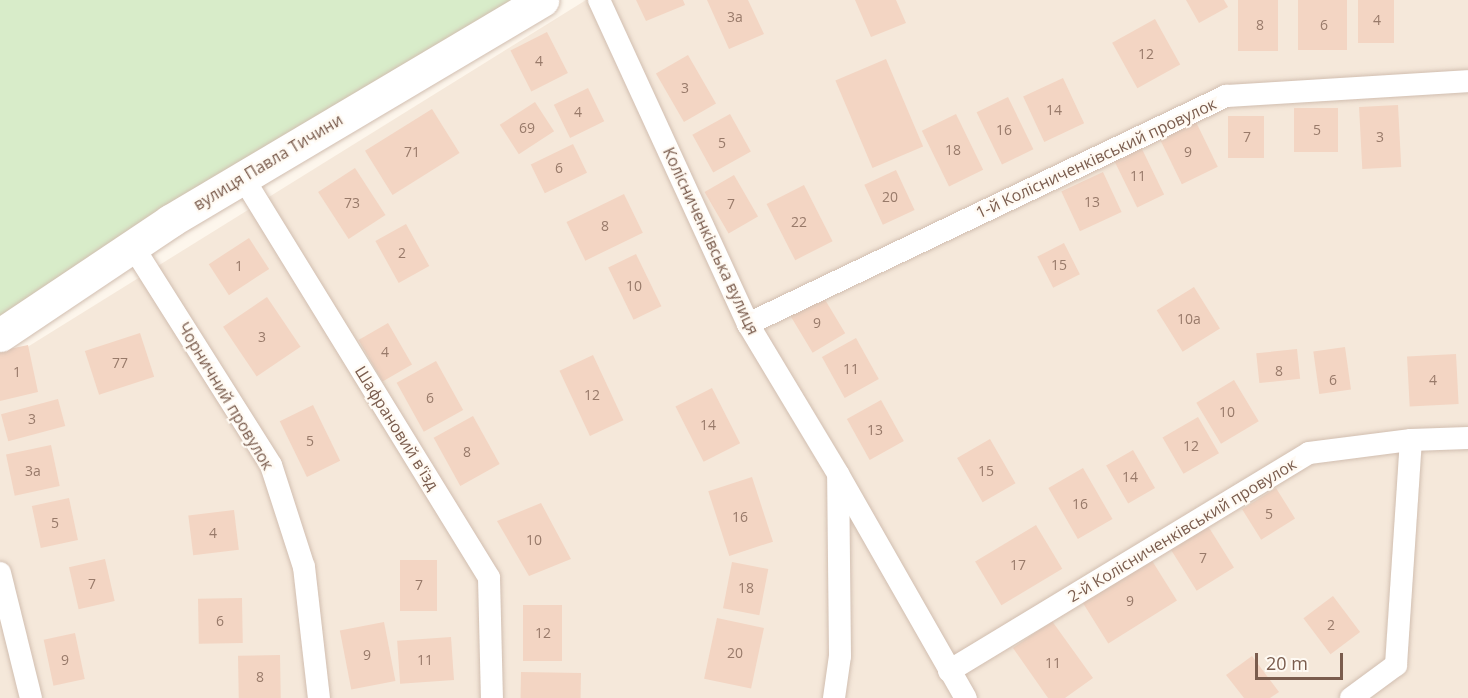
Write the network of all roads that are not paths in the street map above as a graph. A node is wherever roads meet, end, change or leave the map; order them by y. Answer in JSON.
{"nodes":[{"id":1,"x":542,"y":0,"type":"edge"},
{"id":2,"x":599,"y":0,"type":"edge"},
{"id":3,"x":1468,"y":81,"type":"edge"},
{"id":4,"x":242,"y":176,"type":"junction"},
{"id":5,"x":132,"y":245,"type":"junction"},
{"id":6,"x":748,"y":324,"type":"junction"},
{"id":7,"x":0,"y":335,"type":"edge"},
{"id":8,"x":1468,"y":438,"type":"edge"},
{"id":9,"x":1411,"y":440,"type":"junction"},
{"id":10,"x":838,"y":474,"type":"junction"},
{"id":11,"x":0,"y":573,"type":"edge"},
{"id":12,"x":949,"y":671,"type":"junction"},
{"id":13,"x":31,"y":698,"type":"edge"},
{"id":14,"x":319,"y":698,"type":"edge"},
{"id":15,"x":492,"y":698,"type":"edge"},
{"id":16,"x":834,"y":698,"type":"edge"},
{"id":17,"x":966,"y":698,"type":"edge"},
{"id":18,"x":1352,"y":698,"type":"edge"}],
"edges":[{"from":1,"to":4,"type":"main road","name":"вулиця Павла Тичини"},
{"from":2,"to":6,"type":"street","name":"Колісниченківська вулиця"},
{"from":3,"to":6,"type":"street","name":"1-й Колісниченківський провулок"},
{"from":4,"to":5,"type":"main road","name":"вулиця Павла Тичини"},
{"from":4,"to":15,"type":"street","name":"Шафрановий в'їзд"},
{"from":5,"to":7,"type":"main road","name":"вулиця Павла Тичини"},
{"from":5,"to":14,"type":"street","name":"Чорничний провулок"},
{"from":6,"to":10,"type":"street","name":"Колісниченківська вулиця"},
{"from":8,"to":9,"type":"street","name":"2-й Колісниченківський провулок"},
{"from":9,"to":12,"type":"street","name":"2-й Колісниченківський провулок"},
{"from":9,"to":18,"type":"street"},
{"from":10,"to":12,"type":"street","name":"Колісниченківська вулиця"},
{"from":10,"to":16,"type":"street"},
{"from":11,"to":13,"type":"street"},
{"from":12,"to":17,"type":"street","name":"Колісниченківська вулиця"}]}
